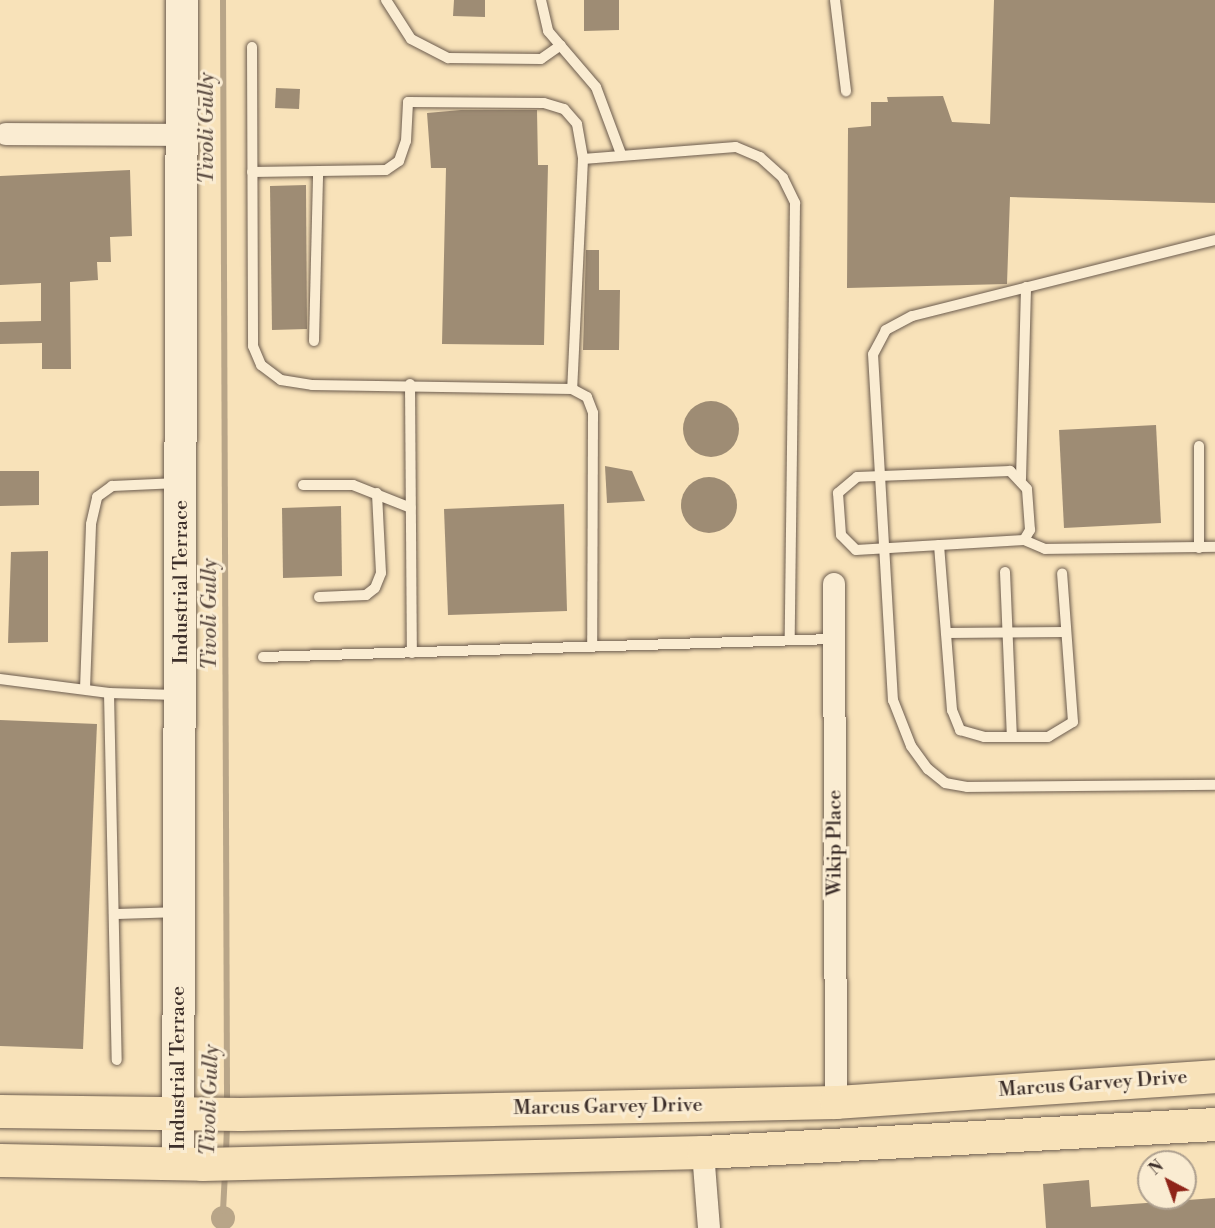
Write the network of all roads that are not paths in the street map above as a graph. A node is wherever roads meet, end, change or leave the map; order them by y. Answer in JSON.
{"nodes":[{"id":1,"x":182,"y":0,"type":"edge"},
{"id":2,"x":386,"y":0,"type":"edge"},
{"id":3,"x":541,"y":0,"type":"edge"},
{"id":4,"x":835,"y":0,"type":"edge"},
{"id":5,"x":561,"y":45,"type":"junction"},
{"id":6,"x":252,"y":47,"type":"dead end"},
{"id":7,"x":846,"y":92,"type":"dead end"},
{"id":8,"x":6,"y":134,"type":"dead end"},
{"id":9,"x":184,"y":135,"type":"junction"},
{"id":10,"x":621,"y":154,"type":"junction"},
{"id":11,"x":583,"y":159,"type":"junction"},
{"id":12,"x":252,"y":172,"type":"junction"},
{"id":13,"x":318,"y":175,"type":"junction"},
{"id":14,"x":1215,"y":240,"type":"edge"},
{"id":15,"x":1026,"y":286,"type":"junction"},
{"id":16,"x":314,"y":341,"type":"dead end"},
{"id":17,"x":410,"y":384,"type":"junction"},
{"id":18,"x":572,"y":388,"type":"junction"},
{"id":19,"x":1198,"y":446,"type":"dead end"},
{"id":20,"x":880,"y":476,"type":"junction"},
{"id":21,"x":1021,"y":479,"type":"junction"},
{"id":22,"x":181,"y":483,"type":"junction"},
{"id":23,"x":303,"y":485,"type":"dead end"},
{"id":24,"x":377,"y":493,"type":"junction"},
{"id":25,"x":411,"y":508,"type":"junction"},
{"id":26,"x":1024,"y":540,"type":"junction"},
{"id":27,"x":939,"y":545,"type":"junction"},
{"id":28,"x":1215,"y":547,"type":"edge"},
{"id":29,"x":1199,"y":548,"type":"junction"},
{"id":30,"x":882,"y":549,"type":"junction"},
{"id":31,"x":1005,"y":572,"type":"dead end"},
{"id":32,"x":1062,"y":573,"type":"dead end"},
{"id":33,"x":834,"y":584,"type":"dead end"},
{"id":34,"x":320,"y":597,"type":"dead end"},
{"id":35,"x":1006,"y":632,"type":"junction"},
{"id":36,"x":1066,"y":632,"type":"junction"},
{"id":37,"x":946,"y":633,"type":"junction"},
{"id":38,"x":834,"y":639,"type":"junction"},
{"id":39,"x":790,"y":640,"type":"junction"},
{"id":40,"x":592,"y":647,"type":"junction"},
{"id":41,"x":411,"y":652,"type":"junction"},
{"id":42,"x":263,"y":657,"type":"dead end"},
{"id":43,"x":0,"y":679,"type":"edge"},
{"id":44,"x":85,"y":690,"type":"junction"},
{"id":45,"x":109,"y":693,"type":"junction"},
{"id":46,"x":180,"y":695,"type":"junction"},
{"id":47,"x":1012,"y":737,"type":"junction"},
{"id":48,"x":1215,"y":785,"type":"edge"},
{"id":49,"x":178,"y":911,"type":"junction"},
{"id":50,"x":114,"y":914,"type":"junction"},
{"id":51,"x":117,"y":1060,"type":"dead end"},
{"id":52,"x":1215,"y":1076,"type":"edge"},
{"id":53,"x":837,"y":1102,"type":"junction"},
{"id":54,"x":0,"y":1111,"type":"edge"},
{"id":55,"x":176,"y":1114,"type":"junction"},
{"id":56,"x":1215,"y":1124,"type":"edge"},
{"id":57,"x":703,"y":1152,"type":"junction"},
{"id":58,"x":0,"y":1160,"type":"edge"},
{"id":59,"x":178,"y":1164,"type":"junction"},
{"id":60,"x":709,"y":1228,"type":"edge"}],
"edges":[{"from":1,"to":9,"type":"street","name":"Industrial Terrace"},
{"from":2,"to":5,"type":"lane"},
{"from":3,"to":5,"type":"lane"},
{"from":4,"to":7,"type":"lane"},
{"from":5,"to":10,"type":"lane"},
{"from":6,"to":12,"type":"lane"},
{"from":8,"to":9,"type":"street"},
{"from":9,"to":22,"type":"street","name":"Industrial Terrace"},
{"from":10,"to":11,"type":"lane"},
{"from":10,"to":39,"type":"lane"},
{"from":11,"to":13,"type":"lane"},
{"from":11,"to":18,"type":"lane"},
{"from":12,"to":13,"type":"lane"},
{"from":12,"to":17,"type":"lane"},
{"from":13,"to":16,"type":"lane"},
{"from":14,"to":15,"type":"lane"},
{"from":15,"to":20,"type":"lane"},
{"from":15,"to":21,"type":"lane"},
{"from":17,"to":18,"type":"lane"},
{"from":17,"to":25,"type":"lane"},
{"from":18,"to":40,"type":"lane"},
{"from":19,"to":29,"type":"lane"},
{"from":20,"to":21,"type":"lane"},
{"from":20,"to":30,"type":"lane"},
{"from":20,"to":30,"type":"lane"},
{"from":21,"to":26,"type":"lane"},
{"from":22,"to":44,"type":"lane"},
{"from":22,"to":46,"type":"street","name":"Industrial Terrace"},
{"from":23,"to":24,"type":"lane"},
{"from":24,"to":25,"type":"lane"},
{"from":24,"to":34,"type":"lane"},
{"from":25,"to":41,"type":"lane"},
{"from":26,"to":27,"type":"lane"},
{"from":26,"to":29,"type":"lane"},
{"from":27,"to":30,"type":"lane"},
{"from":27,"to":37,"type":"lane"},
{"from":28,"to":29,"type":"lane"},
{"from":30,"to":48,"type":"lane"},
{"from":31,"to":35,"type":"lane"},
{"from":32,"to":36,"type":"lane"},
{"from":33,"to":38,"type":"street","name":"Wikip Place"},
{"from":35,"to":36,"type":"lane"},
{"from":35,"to":37,"type":"lane"},
{"from":35,"to":47,"type":"lane"},
{"from":36,"to":47,"type":"lane"},
{"from":37,"to":47,"type":"lane"},
{"from":38,"to":39,"type":"lane"},
{"from":38,"to":53,"type":"street","name":"Wikip Place"},
{"from":39,"to":40,"type":"lane"},
{"from":40,"to":41,"type":"lane"},
{"from":41,"to":42,"type":"lane"},
{"from":43,"to":44,"type":"lane"},
{"from":44,"to":45,"type":"lane"},
{"from":45,"to":46,"type":"lane"},
{"from":45,"to":50,"type":"lane"},
{"from":46,"to":49,"type":"street","name":"Industrial Terrace"},
{"from":49,"to":50,"type":"lane"},
{"from":49,"to":55,"type":"street","name":"Industrial Terrace"},
{"from":50,"to":51,"type":"lane"},
{"from":52,"to":53,"type":"highway","name":"Marcus Garvey Drive"},
{"from":53,"to":55,"type":"highway","name":"Marcus Garvey Drive"},
{"from":54,"to":55,"type":"highway","name":"Marcus Garvey Drive"},
{"from":55,"to":59,"type":"street","name":"Industrial Terrace"},
{"from":56,"to":57,"type":"highway"},
{"from":57,"to":59,"type":"highway"},
{"from":57,"to":60,"type":"street"},
{"from":58,"to":59,"type":"highway"}]}
